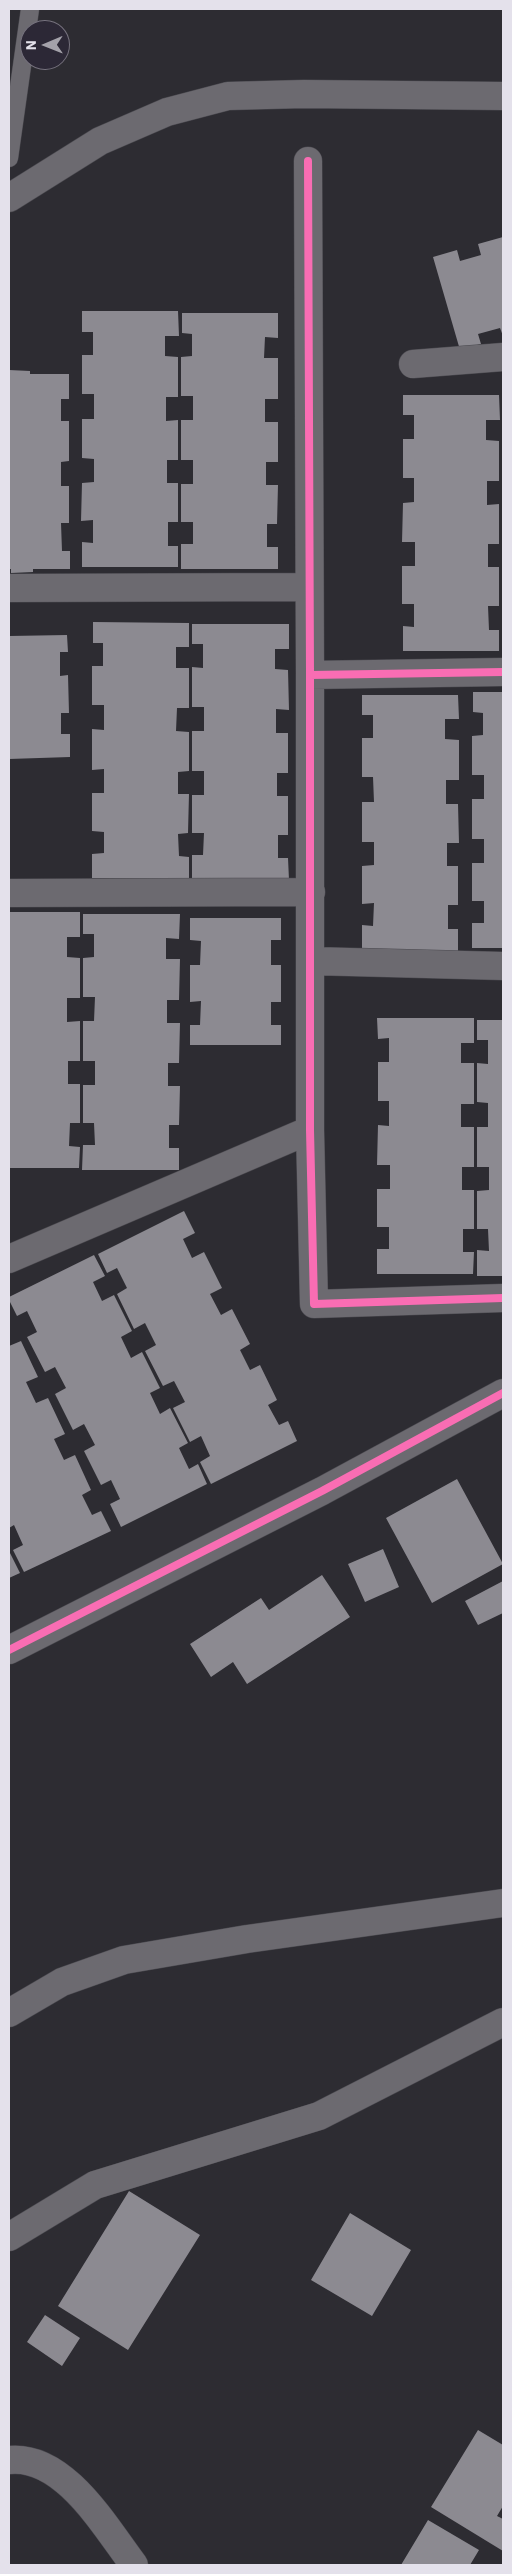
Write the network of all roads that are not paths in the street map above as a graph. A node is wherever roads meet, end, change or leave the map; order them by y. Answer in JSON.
{"nodes":[{"id":1,"x":30,"y":9,"type":"edge"},
{"id":2,"x":503,"y":96,"type":"edge"},
{"id":3,"x":9,"y":158,"type":"edge"},
{"id":4,"x":308,"y":161,"type":"dead end"},
{"id":5,"x":9,"y":198,"type":"edge"},
{"id":6,"x":503,"y":357,"type":"edge"},
{"id":7,"x":413,"y":364,"type":"dead end"},
{"id":8,"x":310,"y":587,"type":"junction"},
{"id":9,"x":9,"y":588,"type":"edge"},
{"id":10,"x":503,"y":672,"type":"edge"},
{"id":11,"x":310,"y":675,"type":"junction"},
{"id":12,"x":311,"y":892,"type":"junction"},
{"id":13,"x":9,"y":893,"type":"edge"},
{"id":14,"x":311,"y":962,"type":"junction"},
{"id":15,"x":503,"y":966,"type":"edge"},
{"id":16,"x":310,"y":1130,"type":"junction"},
{"id":17,"x":9,"y":1260,"type":"edge"},
{"id":18,"x":503,"y":1298,"type":"edge"},
{"id":19,"x":503,"y":1393,"type":"edge"},
{"id":20,"x":9,"y":1650,"type":"edge"},
{"id":21,"x":503,"y":1903,"type":"edge"},
{"id":22,"x":9,"y":2013,"type":"edge"},
{"id":23,"x":503,"y":2022,"type":"edge"},
{"id":24,"x":9,"y":2238,"type":"edge"},
{"id":25,"x":9,"y":2460,"type":"edge"},
{"id":26,"x":134,"y":2565,"type":"edge"}],
"edges":[{"from":1,"to":3,"type":"lane"},
{"from":2,"to":5,"type":"street"},
{"from":4,"to":8,"type":"street"},
{"from":6,"to":7,"type":"street"},
{"from":8,"to":9,"type":"street"},
{"from":8,"to":11,"type":"street"},
{"from":10,"to":11,"type":"street"},
{"from":11,"to":12,"type":"street"},
{"from":12,"to":13,"type":"street"},
{"from":12,"to":14,"type":"street"},
{"from":14,"to":15,"type":"street"},
{"from":14,"to":16,"type":"street"},
{"from":16,"to":17,"type":"street"},
{"from":16,"to":18,"type":"street"},
{"from":19,"to":20,"type":"street"},
{"from":21,"to":22,"type":"street"},
{"from":23,"to":24,"type":"street"},
{"from":25,"to":26,"type":"street"}]}
